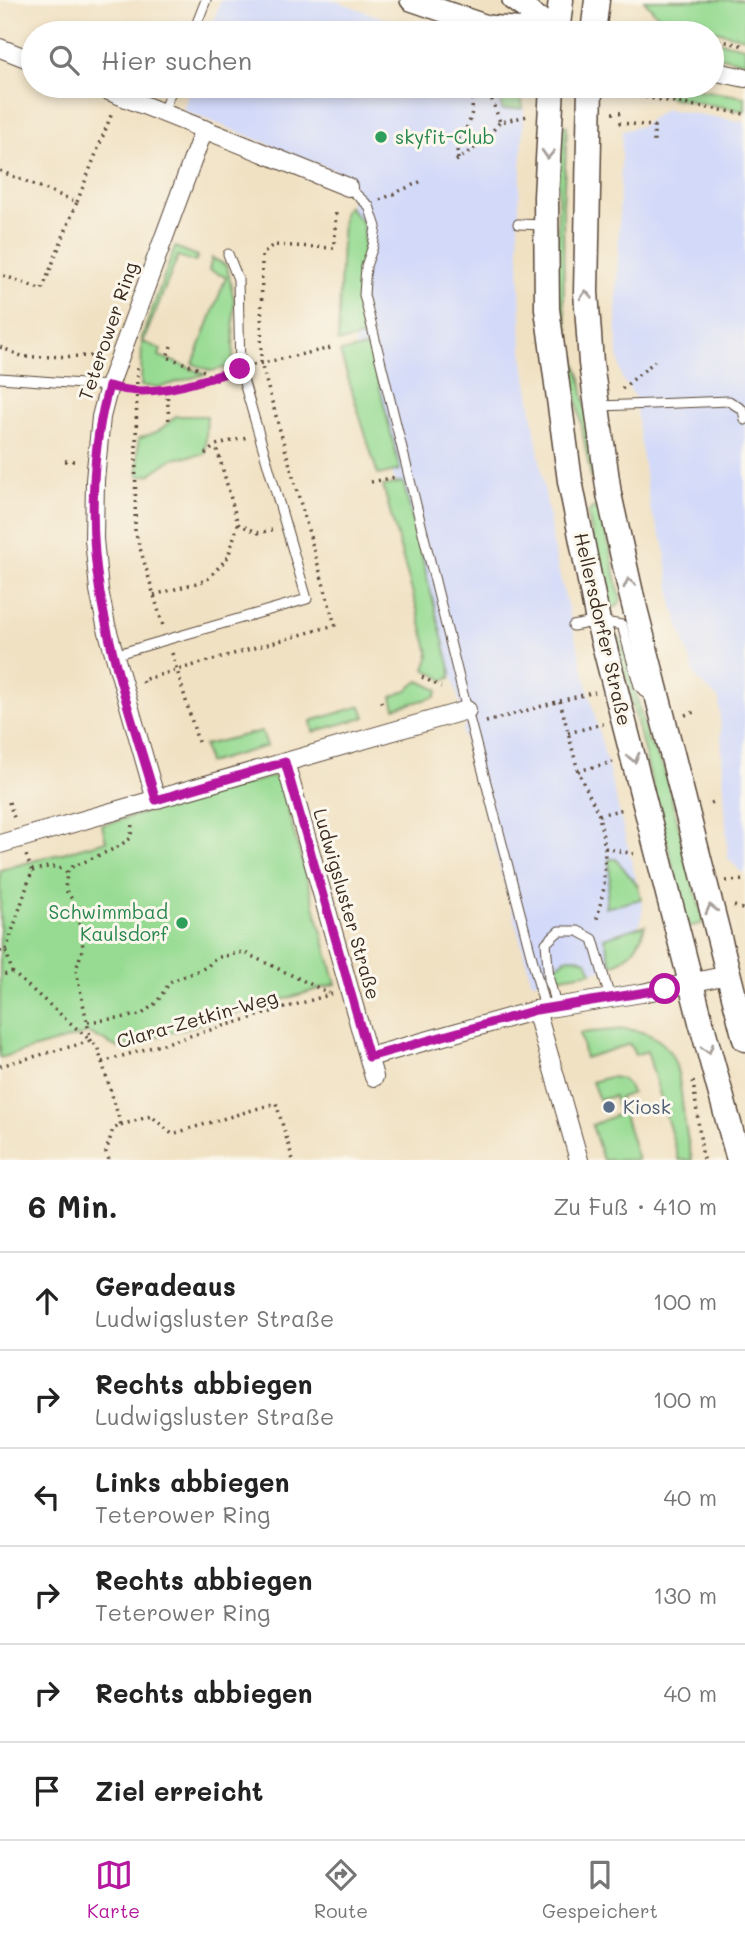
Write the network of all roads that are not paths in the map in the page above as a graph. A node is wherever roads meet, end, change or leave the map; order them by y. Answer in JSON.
{"nodes":[{"id":1,"x":206,"y":0,"type":"edge"},
{"id":2,"x":411,"y":0,"type":"edge"},
{"id":3,"x":513,"y":0,"type":"edge"},
{"id":4,"x":561,"y":0,"type":"edge"},
{"id":5,"x":597,"y":0,"type":"edge"},
{"id":6,"x":198,"y":21,"type":"edge"},
{"id":7,"x":472,"y":21,"type":"edge"},
{"id":8,"x":542,"y":21,"type":"edge"},
{"id":9,"x":560,"y":21,"type":"edge"},
{"id":10,"x":594,"y":21,"type":"edge"},
{"id":11,"x":0,"y":48,"type":"edge"},
{"id":12,"x":21,"y":56,"type":"edge"},
{"id":13,"x":724,"y":74,"type":"edge"},
{"id":14,"x":745,"y":78,"type":"edge"},
{"id":15,"x":129,"y":98,"type":"edge"},
{"id":16,"x":168,"y":98,"type":"edge"},
{"id":17,"x":551,"y":98,"type":"edge"},
{"id":18,"x":590,"y":98,"type":"edge"},
{"id":19,"x":163,"y":112,"type":"junction"},
{"id":20,"x":204,"y":130,"type":"junction"},
{"id":21,"x":348,"y":187,"type":"joint"},
{"id":22,"x":518,"y":224,"type":"dead end"},
{"id":23,"x":546,"y":225,"type":"junction"},
{"id":24,"x":228,"y":254,"type":"dead end"},
{"id":25,"x":554,"y":368,"type":"junction"},
{"id":26,"x":0,"y":378,"type":"edge"},
{"id":27,"x":109,"y":386,"type":"junction"},
{"id":28,"x":606,"y":401,"type":"junction"},
{"id":29,"x":745,"y":420,"type":"edge"},
{"id":30,"x":609,"y":494,"type":"junction"},
{"id":31,"x":598,"y":621,"type":"junction"},
{"id":32,"x":573,"y":626,"type":"dead end"},
{"id":33,"x":114,"y":655,"type":"junction"},
{"id":34,"x":660,"y":708,"type":"junction"},
{"id":35,"x":469,"y":718,"type":"junction"},
{"id":36,"x":285,"y":762,"type":"junction"},
{"id":37,"x":156,"y":800,"type":"junction"},
{"id":38,"x":0,"y":844,"type":"edge"},
{"id":39,"x":732,"y":976,"type":"junction"},
{"id":40,"x":691,"y":983,"type":"junction"},
{"id":41,"x":610,"y":998,"type":"junction"},
{"id":42,"x":546,"y":1008,"type":"junction"},
{"id":43,"x":745,"y":1039,"type":"edge"},
{"id":44,"x":369,"y":1057,"type":"junction"},
{"id":45,"x":374,"y":1077,"type":"dead end"},
{"id":46,"x":579,"y":1160,"type":"edge"},
{"id":47,"x":739,"y":1160,"type":"edge"}],
"edges":[{"from":1,"to":6,"type":"lane"},
{"from":2,"to":7,"type":"street"},
{"from":3,"to":8,"type":"street"},
{"from":4,"to":9,"type":"main road"},
{"from":5,"to":10,"type":"main road"},
{"from":11,"to":12,"type":"street"},
{"from":13,"to":14,"type":"street"},
{"from":15,"to":19,"type":"street"},
{"from":16,"to":19,"type":"lane"},
{"from":17,"to":23,"type":"main road","name":"Hellersdorfer Straße","one_way":true},
{"from":28,"to":18,"type":"main road","name":"Hellersdorfer Straße","one_way":true},
{"from":19,"to":20,"type":"street"},
{"from":20,"to":21,"type":"street"},
{"from":20,"to":27,"type":"street","name":"Teterower Ring"},
{"from":21,"to":35,"type":"lane"},
{"from":22,"to":23,"type":"lane"},
{"from":23,"to":25,"type":"main road","name":"Hellersdorfer Straße"},
{"from":24,"to":33,"type":"lane"},
{"from":25,"to":30,"type":"main road"},
{"from":25,"to":31,"type":"main road","name":"Hellersdorfer Straße"},
{"from":26,"to":27,"type":"lane"},
{"from":27,"to":33,"type":"street","name":"Teterower Ring"},
{"from":28,"to":29,"type":"lane"},
{"from":28,"to":30,"type":"main road","name":"Hellersdorfer Straße"},
{"from":34,"to":30,"type":"main road","name":"Hellersdorfer Straße","one_way":true},
{"from":31,"to":32,"type":"lane"},
{"from":31,"to":34,"type":"lane"},
{"from":31,"to":40,"type":"main road","name":"Hellersdorfer Straße","one_way":true},
{"from":33,"to":37,"type":"street","name":"Teterower Ring"},
{"from":39,"to":34,"type":"main road","name":"Hellersdorfer Straße","one_way":true},
{"from":35,"to":36,"type":"street"},
{"from":35,"to":42,"type":"lane"},
{"from":36,"to":37,"type":"street"},
{"from":36,"to":44,"type":"street","name":"Ludwigsluster Straße"},
{"from":37,"to":38,"type":"street"},
{"from":39,"to":40,"type":"street"},
{"from":39,"to":43,"type":"main road","name":"Hellersdorfer Straße"},
{"from":40,"to":41,"type":"street"},
{"from":40,"to":47,"type":"main road","name":"Hellersdorfer Straße","one_way":true},
{"from":41,"to":42,"type":"street"},
{"from":41,"to":42,"type":"lane"},
{"from":42,"to":44,"type":"street"},
{"from":42,"to":46,"type":"street"},
{"from":44,"to":45,"type":"street","name":"Ludwigsluster Straße"}]}
